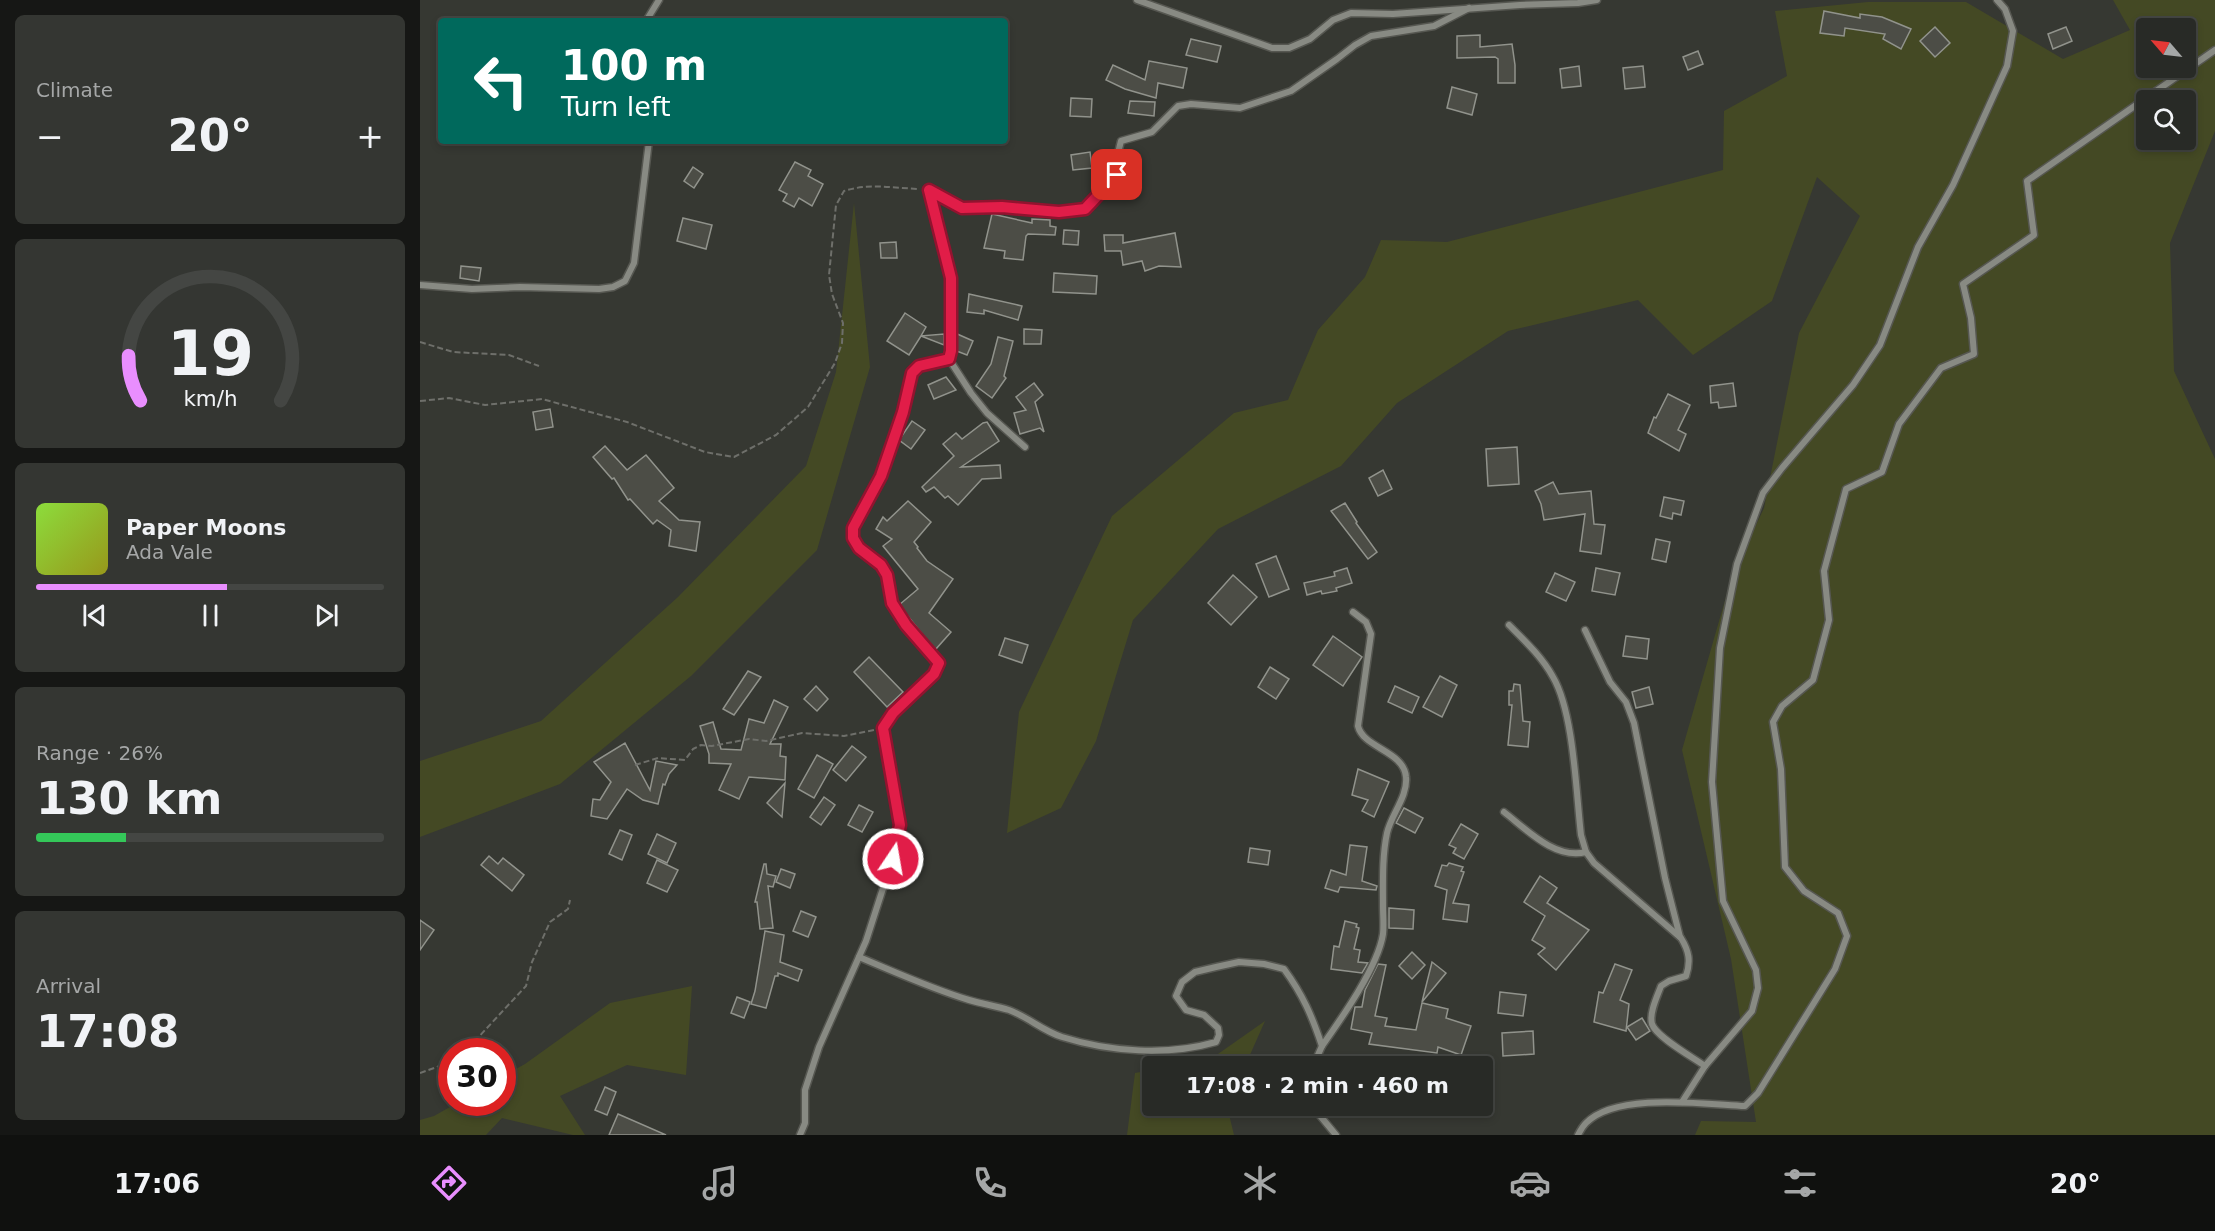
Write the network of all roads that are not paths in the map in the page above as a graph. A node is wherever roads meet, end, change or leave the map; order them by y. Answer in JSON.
{"nodes":[{"id":1,"x":658,"y":0,"type":"edge"},
{"id":2,"x":1137,"y":0,"type":"edge"},
{"id":3,"x":1597,"y":0,"type":"edge"},
{"id":4,"x":1997,"y":0,"type":"edge"},
{"id":5,"x":1469,"y":8,"type":"junction"},
{"id":6,"x":648,"y":18,"type":"edge"},
{"id":7,"x":2215,"y":50,"type":"edge"},
{"id":8,"x":649,"y":144,"type":"edge"},
{"id":9,"x":420,"y":285,"type":"edge"},
{"id":10,"x":949,"y":359,"type":"junction"},
{"id":11,"x":1025,"y":447,"type":"dead end"},
{"id":12,"x":1353,"y":612,"type":"dead end"},
{"id":13,"x":1509,"y":625,"type":"dead end"},
{"id":14,"x":1585,"y":630,"type":"dead end"},
{"id":15,"x":1504,"y":812,"type":"dead end"},
{"id":16,"x":1586,"y":852,"type":"junction"},
{"id":17,"x":1681,"y":938,"type":"junction"},
{"id":18,"x":859,"y":957,"type":"junction"},
{"id":19,"x":1322,"y":1046,"type":"junction"},
{"id":20,"x":1318,"y":1056,"type":"edge"},
{"id":21,"x":1705,"y":1066,"type":"junction"},
{"id":22,"x":1682,"y":1102,"type":"junction"},
{"id":23,"x":1320,"y":1116,"type":"edge"},
{"id":24,"x":800,"y":1135,"type":"edge"},
{"id":25,"x":1336,"y":1135,"type":"edge"},
{"id":26,"x":1578,"y":1135,"type":"edge"}],
"edges":[{"from":1,"to":6,"type":"street"},
{"from":2,"to":5,"type":"street"},
{"from":3,"to":5,"type":"street"},
{"from":4,"to":21,"type":"street"},
{"from":5,"to":10,"type":"street"},
{"from":7,"to":22,"type":"street"},
{"from":8,"to":9,"type":"street"},
{"from":10,"to":11,"type":"street"},
{"from":10,"to":18,"type":"street"},
{"from":12,"to":19,"type":"street"},
{"from":13,"to":16,"type":"street"},
{"from":14,"to":17,"type":"street"},
{"from":15,"to":16,"type":"street"},
{"from":16,"to":17,"type":"street"},
{"from":17,"to":21,"type":"street"},
{"from":18,"to":19,"type":"street"},
{"from":18,"to":24,"type":"street"},
{"from":19,"to":20,"type":"street"},
{"from":21,"to":22,"type":"street"},
{"from":22,"to":26,"type":"street"},
{"from":23,"to":25,"type":"street"}]}
